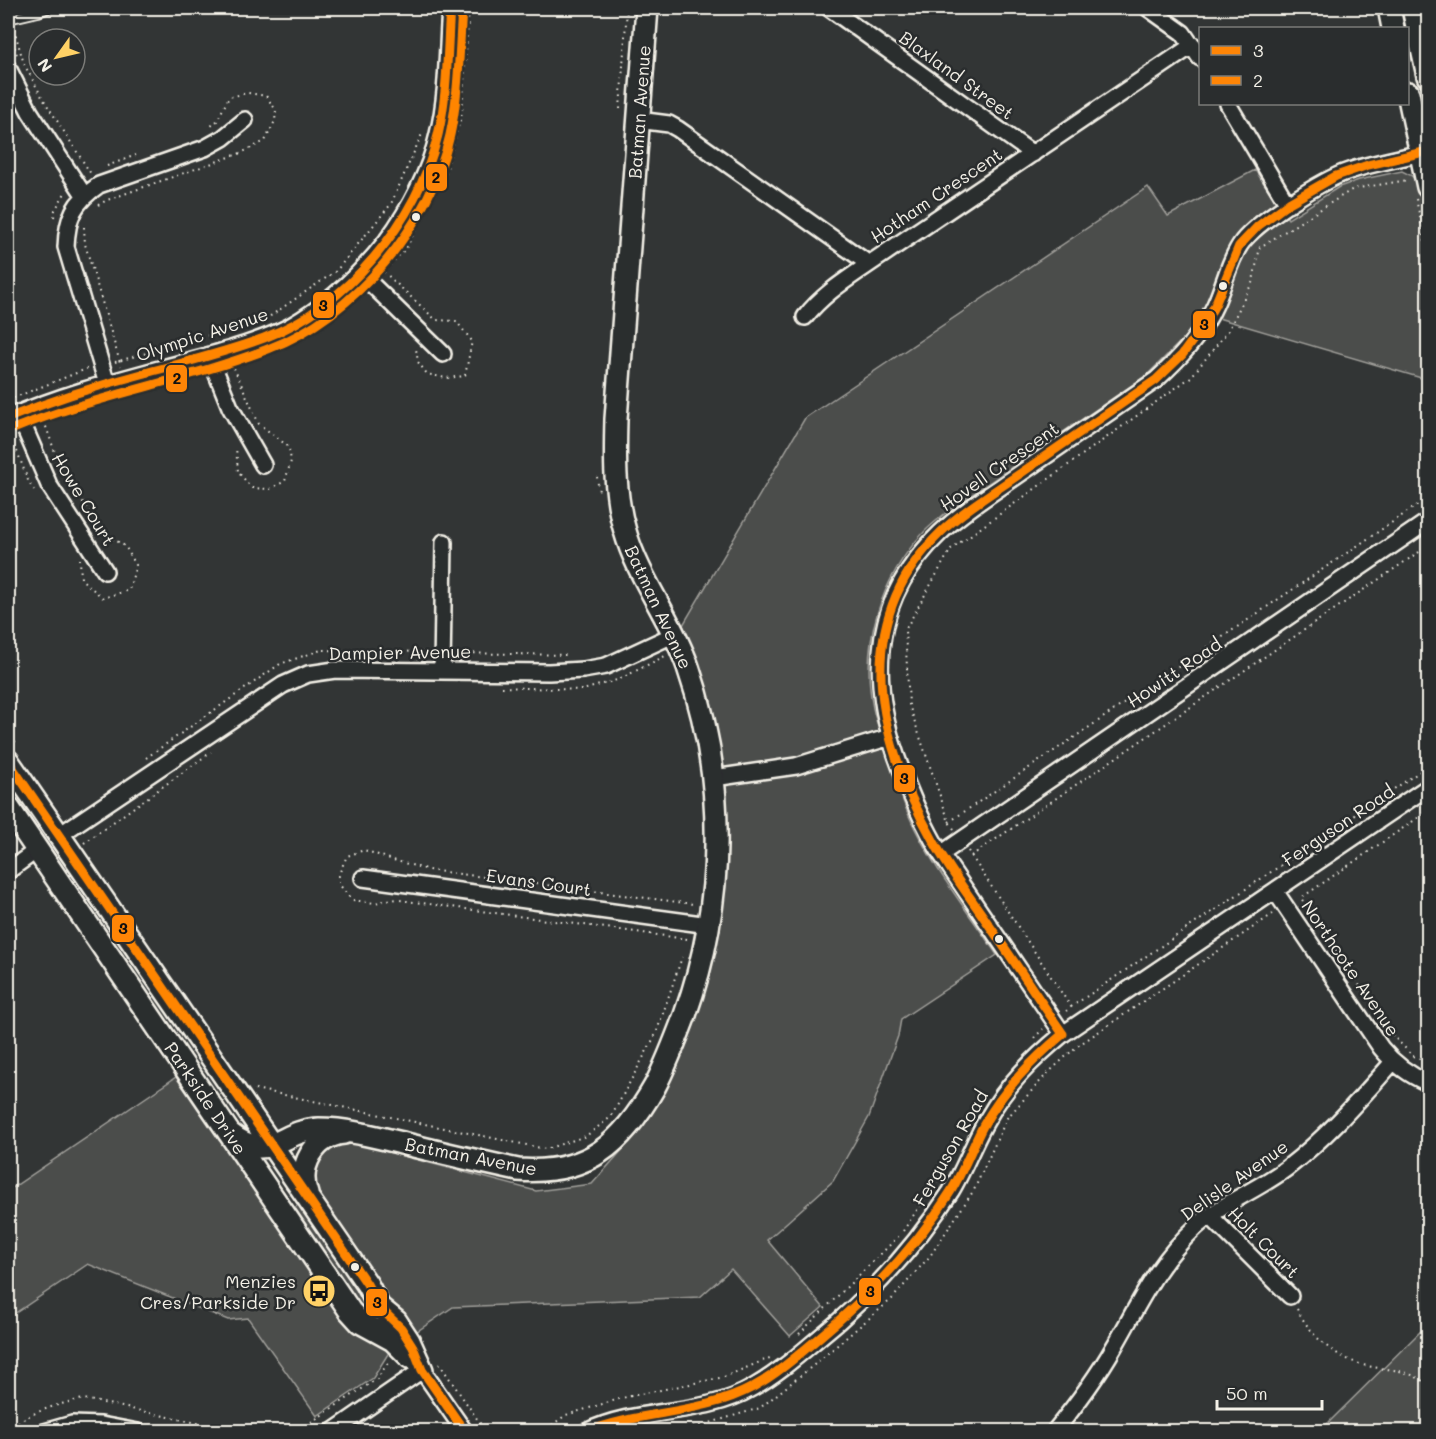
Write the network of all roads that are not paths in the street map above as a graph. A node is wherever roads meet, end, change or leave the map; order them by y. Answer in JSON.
{"nodes":[{"id":1,"x":49,"y":8,"type":"edge"},
{"id":2,"x":450,"y":8,"type":"edge"},
{"id":3,"x":647,"y":8,"type":"edge"},
{"id":4,"x":829,"y":8,"type":"edge"},
{"id":5,"x":1148,"y":8,"type":"edge"},
{"id":6,"x":1389,"y":8,"type":"edge"},
{"id":7,"x":1413,"y":8,"type":"edge"},
{"id":8,"x":9,"y":21,"type":"edge"},
{"id":9,"x":1393,"y":27,"type":"edge"},
{"id":10,"x":1197,"y":51,"type":"edge"},
{"id":11,"x":8,"y":69,"type":"edge"},
{"id":12,"x":1428,"y":76,"type":"edge"},
{"id":13,"x":1409,"y":100,"type":"edge"},
{"id":14,"x":1229,"y":105,"type":"edge"},
{"id":15,"x":629,"y":117,"type":"junction"},
{"id":16,"x":245,"y":120,"type":"dead end"},
{"id":17,"x":1425,"y":152,"type":"edge"},
{"id":18,"x":1033,"y":154,"type":"junction"},
{"id":19,"x":1428,"y":187,"type":"edge"},
{"id":20,"x":80,"y":190,"type":"junction"},
{"id":21,"x":1288,"y":206,"type":"junction"},
{"id":22,"x":869,"y":264,"type":"junction"},
{"id":23,"x":360,"y":273,"type":"junction"},
{"id":24,"x":805,"y":317,"type":"dead end"},
{"id":25,"x":443,"y":354,"type":"dead end"},
{"id":26,"x":209,"y":355,"type":"junction"},
{"id":27,"x":107,"y":384,"type":"junction"},
{"id":28,"x":13,"y":415,"type":"edge"},
{"id":29,"x":263,"y":465,"type":"dead end"},
{"id":30,"x":1428,"y":521,"type":"edge"},
{"id":31,"x":444,"y":542,"type":"dead end"},
{"id":32,"x":105,"y":570,"type":"dead end"},
{"id":33,"x":666,"y":644,"type":"junction"},
{"id":34,"x":442,"y":670,"type":"junction"},
{"id":35,"x":890,"y":737,"type":"junction"},
{"id":36,"x":8,"y":761,"type":"edge"},
{"id":37,"x":714,"y":778,"type":"junction"},
{"id":38,"x":1428,"y":787,"type":"edge"},
{"id":39,"x":8,"y":807,"type":"edge"},
{"id":40,"x":58,"y":836,"type":"junction"},
{"id":41,"x":37,"y":850,"type":"junction"},
{"id":42,"x":941,"y":854,"type":"junction"},
{"id":43,"x":8,"y":871,"type":"edge"},
{"id":44,"x":363,"y":878,"type":"dead end"},
{"id":45,"x":1269,"y":895,"type":"junction"},
{"id":46,"x":700,"y":923,"type":"junction"},
{"id":47,"x":1063,"y":1034,"type":"junction"},
{"id":48,"x":1393,"y":1062,"type":"junction"},
{"id":49,"x":1428,"y":1083,"type":"edge"},
{"id":50,"x":229,"y":1132,"type":"junction"},
{"id":51,"x":359,"y":1134,"type":"junction"},
{"id":52,"x":266,"y":1143,"type":"junction"},
{"id":53,"x":308,"y":1196,"type":"junction"},
{"id":54,"x":1210,"y":1216,"type":"junction"},
{"id":55,"x":325,"y":1272,"type":"junction"},
{"id":56,"x":1290,"y":1296,"type":"road end"},
{"id":57,"x":422,"y":1370,"type":"junction"},
{"id":58,"x":44,"y":1431,"type":"edge"},
{"id":59,"x":138,"y":1431,"type":"edge"},
{"id":60,"x":332,"y":1431,"type":"edge"},
{"id":61,"x":465,"y":1431,"type":"edge"},
{"id":62,"x":586,"y":1431,"type":"edge"},
{"id":63,"x":1054,"y":1431,"type":"edge"}],
"edges":[{"from":1,"to":8,"type":"lane"},
{"from":2,"to":23,"type":"street","name":"Olympic Avenue"},
{"from":3,"to":15,"type":"street","name":"Batman Avenue"},
{"from":4,"to":18,"type":"street","name":"Blaxland Street"},
{"from":5,"to":10,"type":"street"},
{"from":6,"to":9,"type":"street"},
{"from":7,"to":12,"type":"street"},
{"from":10,"to":18,"type":"street","name":"Hotham Crescent"},
{"from":11,"to":20,"type":"street"},
{"from":13,"to":17,"type":"street"},
{"from":14,"to":21,"type":"street"},
{"from":15,"to":22,"type":"street","name":"Hotham Crescent"},
{"from":15,"to":33,"type":"street","name":"Batman Avenue"},
{"from":16,"to":20,"type":"street"},
{"from":17,"to":19,"type":"street"},
{"from":17,"to":21,"type":"street","name":"Hovell Crescent"},
{"from":18,"to":22,"type":"street","name":"Hotham Crescent"},
{"from":20,"to":27,"type":"street"},
{"from":21,"to":35,"type":"street","name":"Hovell Crescent"},
{"from":22,"to":24,"type":"street"},
{"from":23,"to":25,"type":"street"},
{"from":23,"to":26,"type":"street","name":"Olympic Avenue"},
{"from":26,"to":27,"type":"street","name":"Olympic Avenue"},
{"from":26,"to":29,"type":"street"},
{"from":27,"to":28,"type":"street","name":"Olympic Avenue"},
{"from":28,"to":32,"type":"street","name":"Howe Court"},
{"from":30,"to":42,"type":"street","name":"Howitt Road"},
{"from":31,"to":34,"type":"street"},
{"from":33,"to":34,"type":"street","name":"Dampier Avenue"},
{"from":33,"to":37,"type":"street","name":"Batman Avenue"},
{"from":34,"to":40,"type":"street","name":"Dampier Avenue"},
{"from":35,"to":37,"type":"street"},
{"from":35,"to":42,"type":"street","name":"Hovell Crescent"},
{"from":36,"to":40,"type":"street","name":"Parkside Drive"},
{"from":37,"to":46,"type":"street","name":"Batman Avenue"},
{"from":38,"to":45,"type":"street","name":"Ferguson Road"},
{"from":39,"to":41,"type":"street","name":"Parkside Drive"},
{"from":40,"to":41,"type":"street"},
{"from":40,"to":52,"type":"street","name":"Parkside Drive"},
{"from":41,"to":43,"type":"street"},
{"from":41,"to":50,"type":"street","name":"Parkside Drive"},
{"from":42,"to":47,"type":"street","name":"Hovell Crescent"},
{"from":44,"to":46,"type":"street","name":"Evans Court"},
{"from":45,"to":47,"type":"street","name":"Ferguson Road"},
{"from":45,"to":48,"type":"street","name":"Northcote Avenue"},
{"from":46,"to":51,"type":"street","name":"Batman Avenue"},
{"from":47,"to":62,"type":"street","name":"Ferguson Road"},
{"from":48,"to":49,"type":"street","name":"Northcote Avenue"},
{"from":48,"to":54,"type":"street","name":"Delisle Avenue"},
{"from":50,"to":52,"type":"street"},
{"from":50,"to":55,"type":"street","name":"Parkside Drive"},
{"from":51,"to":52,"type":"street","name":"Batman Avenue"},
{"from":51,"to":53,"type":"street"},
{"from":52,"to":53,"type":"street","name":"Parkside Drive"},
{"from":52,"to":55,"type":"street"},
{"from":53,"to":57,"type":"street","name":"Parkside Drive"},
{"from":54,"to":56,"type":"street","name":"Holt Court"},
{"from":54,"to":63,"type":"street","name":"Delisle Avenue"},
{"from":55,"to":57,"type":"street","name":"Parkside Drive"},
{"from":57,"to":60,"type":"street"},
{"from":57,"to":61,"type":"street","name":"Parkside Drive"},
{"from":58,"to":59,"type":"street"}]}
